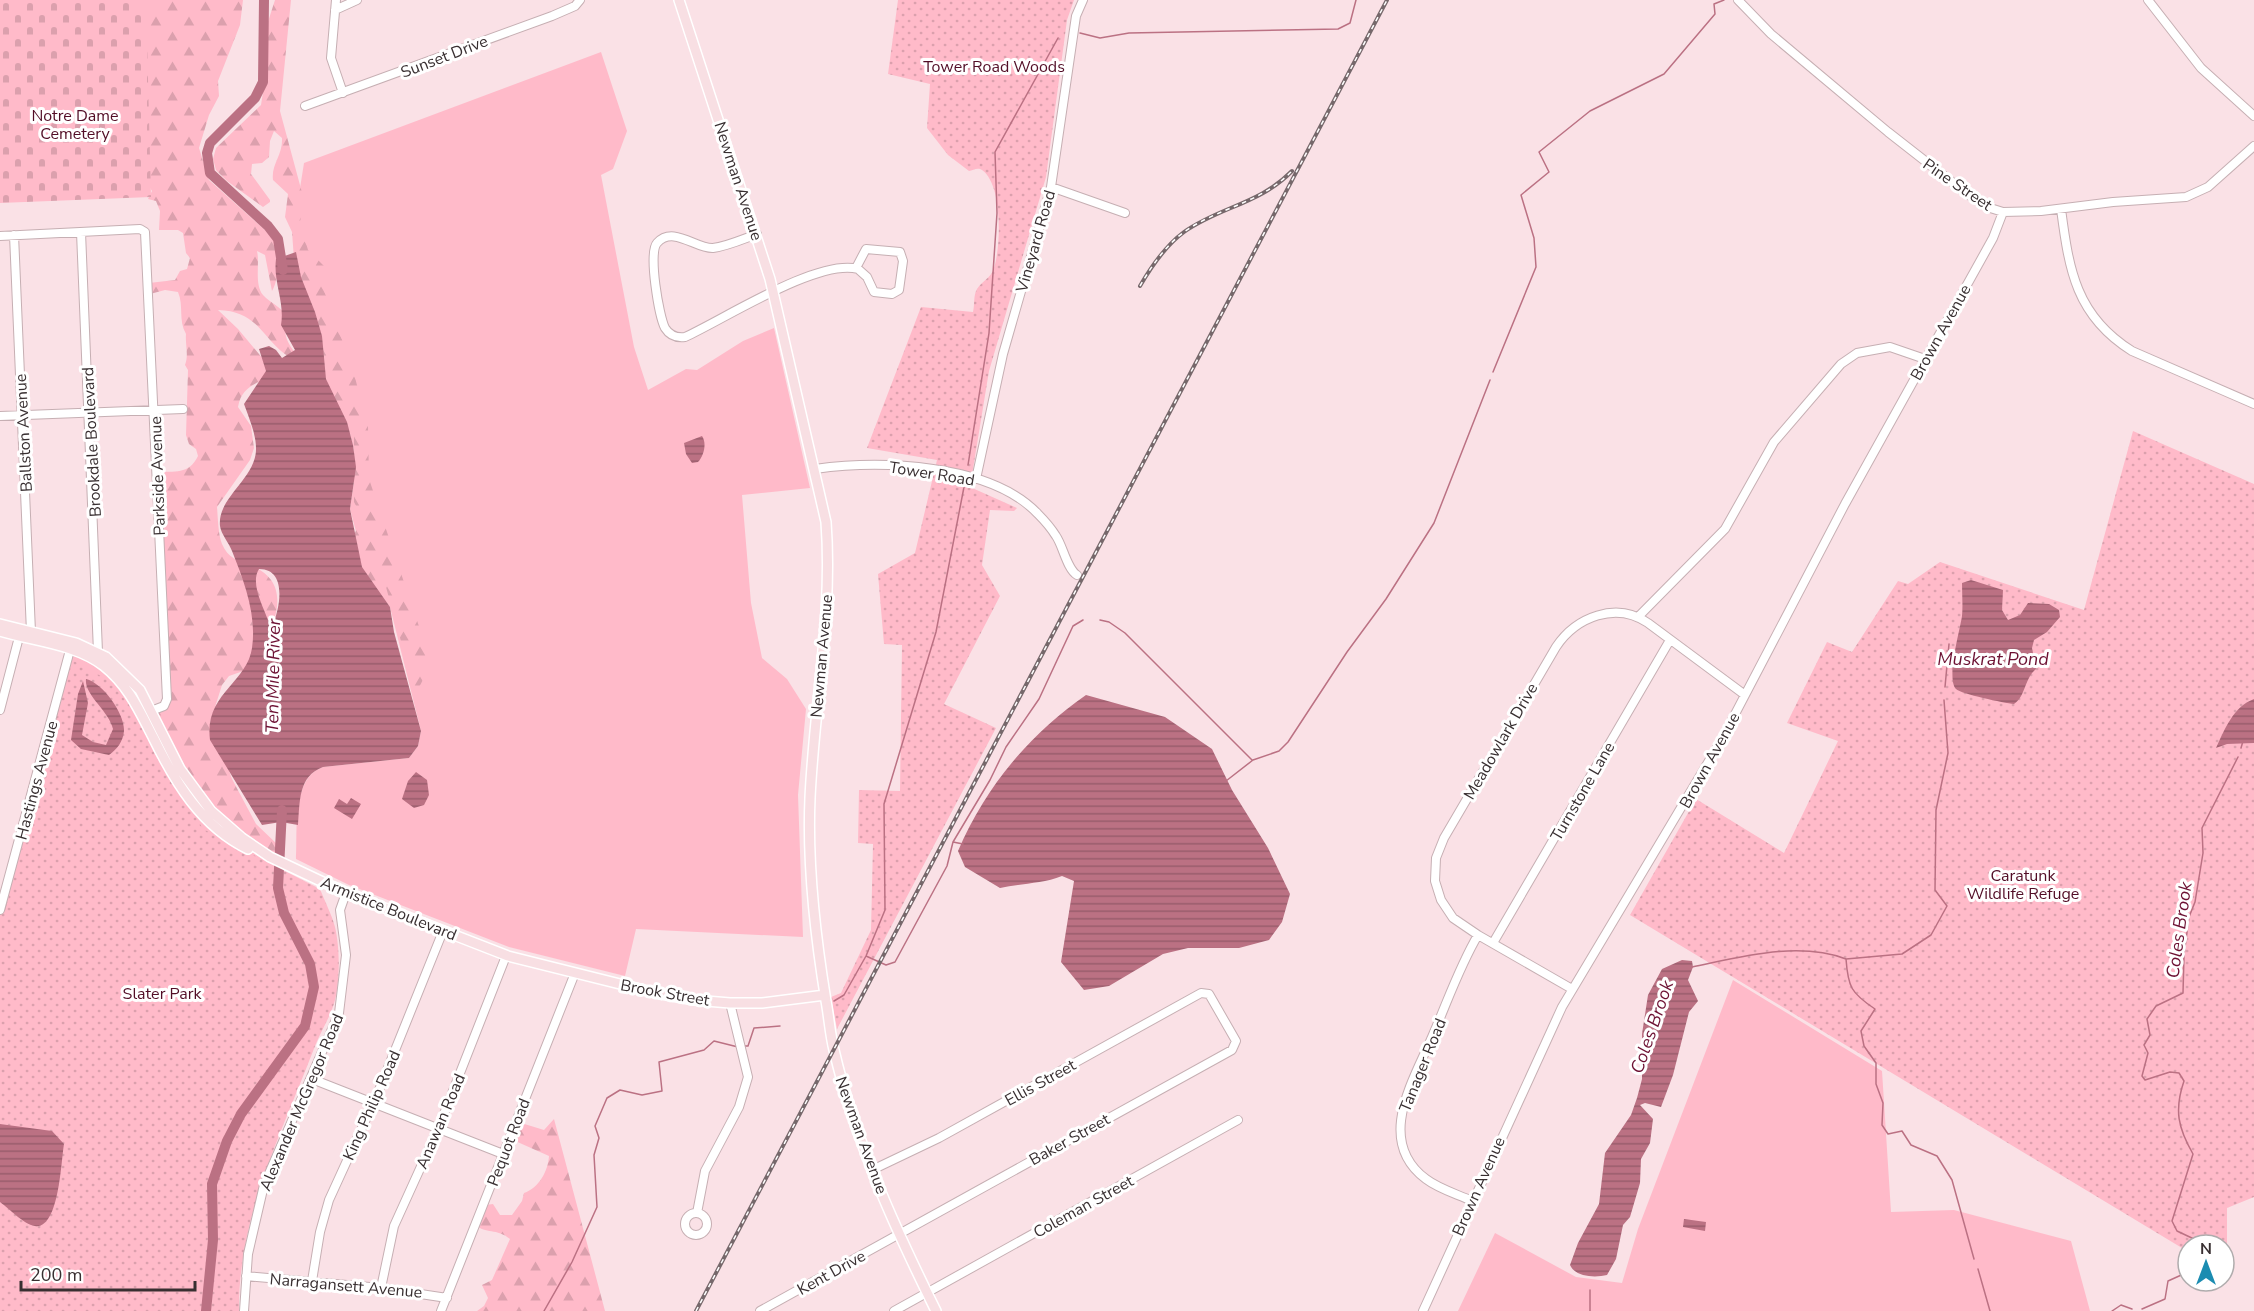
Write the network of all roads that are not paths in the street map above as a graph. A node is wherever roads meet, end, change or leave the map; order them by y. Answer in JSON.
{"nodes":[{"id":1,"x":336,"y":0,"type":"edge"},
{"id":2,"x":357,"y":0,"type":"edge"},
{"id":3,"x":580,"y":0,"type":"edge"},
{"id":4,"x":679,"y":0,"type":"edge"},
{"id":5,"x":1083,"y":0,"type":"edge"},
{"id":6,"x":1738,"y":0,"type":"edge"},
{"id":7,"x":2148,"y":0,"type":"edge"},
{"id":8,"x":334,"y":10,"type":"junction"},
{"id":9,"x":344,"y":93,"type":"junction"},
{"id":10,"x":305,"y":106,"type":"dead end"},
{"id":11,"x":2254,"y":116,"type":"edge"},
{"id":12,"x":2254,"y":146,"type":"edge"},
{"id":13,"x":1051,"y":187,"type":"junction"},
{"id":14,"x":2061,"y":208,"type":"junction"},
{"id":15,"x":2003,"y":212,"type":"junction"},
{"id":16,"x":1125,"y":213,"type":"dead end"},
{"id":17,"x":81,"y":232,"type":"junction"},
{"id":18,"x":757,"y":234,"type":"junction"},
{"id":19,"x":14,"y":235,"type":"junction"},
{"id":20,"x":0,"y":236,"type":"edge"},
{"id":21,"x":856,"y":268,"type":"junction"},
{"id":22,"x":773,"y":293,"type":"junction"},
{"id":23,"x":1925,"y":359,"type":"junction"},
{"id":24,"x":2254,"y":404,"type":"edge"},
{"id":25,"x":183,"y":409,"type":"dead end"},
{"id":26,"x":154,"y":410,"type":"junction"},
{"id":27,"x":89,"y":413,"type":"junction"},
{"id":28,"x":22,"y":415,"type":"junction"},
{"id":29,"x":0,"y":416,"type":"edge"},
{"id":30,"x":815,"y":469,"type":"junction"},
{"id":31,"x":976,"y":479,"type":"junction"},
{"id":32,"x":1077,"y":575,"type":"dead end"},
{"id":33,"x":1638,"y":617,"type":"junction"},
{"id":34,"x":0,"y":624,"type":"edge"},
{"id":35,"x":0,"y":632,"type":"edge"},
{"id":36,"x":31,"y":632,"type":"junction"},
{"id":37,"x":19,"y":637,"type":"junction"},
{"id":38,"x":1670,"y":640,"type":"junction"},
{"id":39,"x":70,"y":650,"type":"junction"},
{"id":40,"x":98,"y":652,"type":"junction"},
{"id":41,"x":1744,"y":695,"type":"junction"},
{"id":42,"x":0,"y":710,"type":"edge"},
{"id":43,"x":151,"y":711,"type":"junction"},
{"id":44,"x":270,"y":857,"type":"junction"},
{"id":45,"x":346,"y":893,"type":"junction"},
{"id":46,"x":0,"y":910,"type":"edge"},
{"id":47,"x":443,"y":931,"type":"junction"},
{"id":48,"x":1478,"y":936,"type":"junction"},
{"id":49,"x":1493,"y":943,"type":"junction"},
{"id":50,"x":507,"y":956,"type":"junction"},
{"id":51,"x":574,"y":973,"type":"junction"},
{"id":52,"x":1572,"y":989,"type":"junction"},
{"id":53,"x":1206,"y":993,"type":"joint"},
{"id":54,"x":825,"y":995,"type":"junction"},
{"id":55,"x":730,"y":1003,"type":"junction"},
{"id":56,"x":312,"y":1079,"type":"junction"},
{"id":57,"x":373,"y":1103,"type":"junction"},
{"id":58,"x":1239,"y":1120,"type":"dead end"},
{"id":59,"x":438,"y":1129,"type":"junction"},
{"id":60,"x":503,"y":1154,"type":"junction"},
{"id":61,"x":872,"y":1170,"type":"junction"},
{"id":62,"x":1472,"y":1200,"type":"junction"},
{"id":63,"x":697,"y":1213,"type":"dead end"},
{"id":64,"x":900,"y":1233,"type":"junction"},
{"id":65,"x":246,"y":1276,"type":"junction"},
{"id":66,"x":312,"y":1281,"type":"junction"},
{"id":67,"x":381,"y":1288,"type":"junction"},
{"id":68,"x":928,"y":1294,"type":"junction"},
{"id":69,"x":447,"y":1298,"type":"junction"},
{"id":70,"x":244,"y":1311,"type":"edge"},
{"id":71,"x":441,"y":1311,"type":"edge"},
{"id":72,"x":760,"y":1311,"type":"edge"},
{"id":73,"x":894,"y":1311,"type":"edge"},
{"id":74,"x":936,"y":1311,"type":"edge"},
{"id":75,"x":1423,"y":1311,"type":"edge"}],
"edges":[{"from":1,"to":8,"type":"street"},
{"from":2,"to":8,"type":"street"},
{"from":3,"to":9,"type":"street","name":"Sunset Drive"},
{"from":4,"to":18,"type":"main road","name":"Newman Avenue"},
{"from":5,"to":13,"type":"street","name":"Vineyard Road"},
{"from":6,"to":15,"type":"street","name":"Pine Street"},
{"from":7,"to":11,"type":"street"},
{"from":8,"to":9,"type":"street"},
{"from":9,"to":10,"type":"street","name":"Sunset Drive"},
{"from":12,"to":14,"type":"street","name":"Pine Street"},
{"from":13,"to":16,"type":"street"},
{"from":13,"to":31,"type":"street","name":"Vineyard Road"},
{"from":14,"to":15,"type":"street","name":"Pine Street"},
{"from":14,"to":24,"type":"street"},
{"from":15,"to":23,"type":"street","name":"Brown Avenue"},
{"from":17,"to":19,"type":"street"},
{"from":17,"to":26,"type":"street","name":"Parkside Avenue"},
{"from":17,"to":27,"type":"street","name":"Brookdale Boulevard"},
{"from":18,"to":22,"type":"main road","name":"Newman Avenue"},
{"from":18,"to":22,"type":"street"},
{"from":19,"to":20,"type":"street"},
{"from":19,"to":28,"type":"street","name":"Ballston Avenue"},
{"from":21,"to":21,"type":"street"},
{"from":21,"to":22,"type":"street"},
{"from":22,"to":30,"type":"main road","name":"Newman Avenue"},
{"from":23,"to":33,"type":"street"},
{"from":23,"to":41,"type":"street","name":"Brown Avenue"},
{"from":25,"to":26,"type":"street"},
{"from":26,"to":27,"type":"street"},
{"from":26,"to":43,"type":"street","name":"Parkside Avenue"},
{"from":27,"to":28,"type":"street"},
{"from":27,"to":40,"type":"street","name":"Brookdale Boulevard"},
{"from":28,"to":29,"type":"street"},
{"from":28,"to":36,"type":"street","name":"Ballston Avenue"},
{"from":30,"to":31,"type":"street","name":"Tower Road"},
{"from":30,"to":54,"type":"main road","name":"Newman Avenue"},
{"from":31,"to":32,"type":"street","name":"Tower Road"},
{"from":33,"to":38,"type":"street"},
{"from":33,"to":48,"type":"street","name":"Meadowlark Drive"},
{"from":34,"to":36,"type":"main road","name":"Armistice Boulevard"},
{"from":35,"to":37,"type":"main road","name":"Armistice Boulevard"},
{"from":36,"to":40,"type":"main road","name":"Armistice Boulevard"},
{"from":37,"to":39,"type":"main road","name":"Armistice Boulevard"},
{"from":37,"to":42,"type":"street"},
{"from":38,"to":41,"type":"street"},
{"from":38,"to":49,"type":"street","name":"Turnstone Lane"},
{"from":39,"to":44,"type":"main road","name":"Armistice Boulevard"},
{"from":39,"to":46,"type":"street","name":"Hastings Avenue"},
{"from":40,"to":43,"type":"main road","name":"Armistice Boulevard"},
{"from":41,"to":52,"type":"street","name":"Brown Avenue"},
{"from":43,"to":44,"type":"main road","name":"Armistice Boulevard"},
{"from":44,"to":45,"type":"main road","name":"Armistice Boulevard"},
{"from":45,"to":47,"type":"main road","name":"Armistice Boulevard"},
{"from":45,"to":56,"type":"street","name":"Alexander McGregor Road"},
{"from":47,"to":50,"type":"main road","name":"Armistice Boulevard"},
{"from":47,"to":57,"type":"street","name":"King Philip Road"},
{"from":48,"to":49,"type":"street","name":"Meadowlark Drive"},
{"from":48,"to":62,"type":"street","name":"Tanager Road"},
{"from":49,"to":52,"type":"street","name":"Meadowlark Drive"},
{"from":50,"to":51,"type":"main road","name":"Brook Street"},
{"from":50,"to":59,"type":"street","name":"Anawan Road"},
{"from":51,"to":55,"type":"main road","name":"Brook Street"},
{"from":51,"to":60,"type":"street","name":"Pequot Road"},
{"from":52,"to":62,"type":"street","name":"Brown Avenue"},
{"from":53,"to":61,"type":"street","name":"Ellis Street"},
{"from":53,"to":64,"type":"street","name":"Baker Street"},
{"from":54,"to":55,"type":"main road","name":"Brook Street"},
{"from":54,"to":61,"type":"main road","name":"Newman Avenue"},
{"from":55,"to":63,"type":"street"},
{"from":56,"to":57,"type":"street"},
{"from":56,"to":65,"type":"street","name":"Alexander McGregor Road"},
{"from":57,"to":59,"type":"street"},
{"from":57,"to":66,"type":"street","name":"King Philip Road"},
{"from":58,"to":68,"type":"street","name":"Coleman Street"},
{"from":59,"to":60,"type":"street"},
{"from":59,"to":67,"type":"street","name":"Anawan Road"},
{"from":60,"to":69,"type":"street","name":"Pequot Road"},
{"from":61,"to":64,"type":"main road","name":"Newman Avenue"},
{"from":62,"to":75,"type":"street","name":"Brown Avenue"},
{"from":64,"to":68,"type":"main road","name":"Newman Avenue"},
{"from":64,"to":72,"type":"street","name":"Kent Drive"},
{"from":65,"to":66,"type":"street","name":"Narragansett Avenue"},
{"from":65,"to":70,"type":"street","name":"Alexander McGregor Road"},
{"from":66,"to":67,"type":"street","name":"Narragansett Avenue"},
{"from":67,"to":69,"type":"street","name":"Narragansett Avenue"},
{"from":68,"to":73,"type":"street","name":"Coleman Street"},
{"from":68,"to":74,"type":"main road","name":"Newman Avenue"},
{"from":69,"to":71,"type":"street","name":"Pequot Road"}]}
